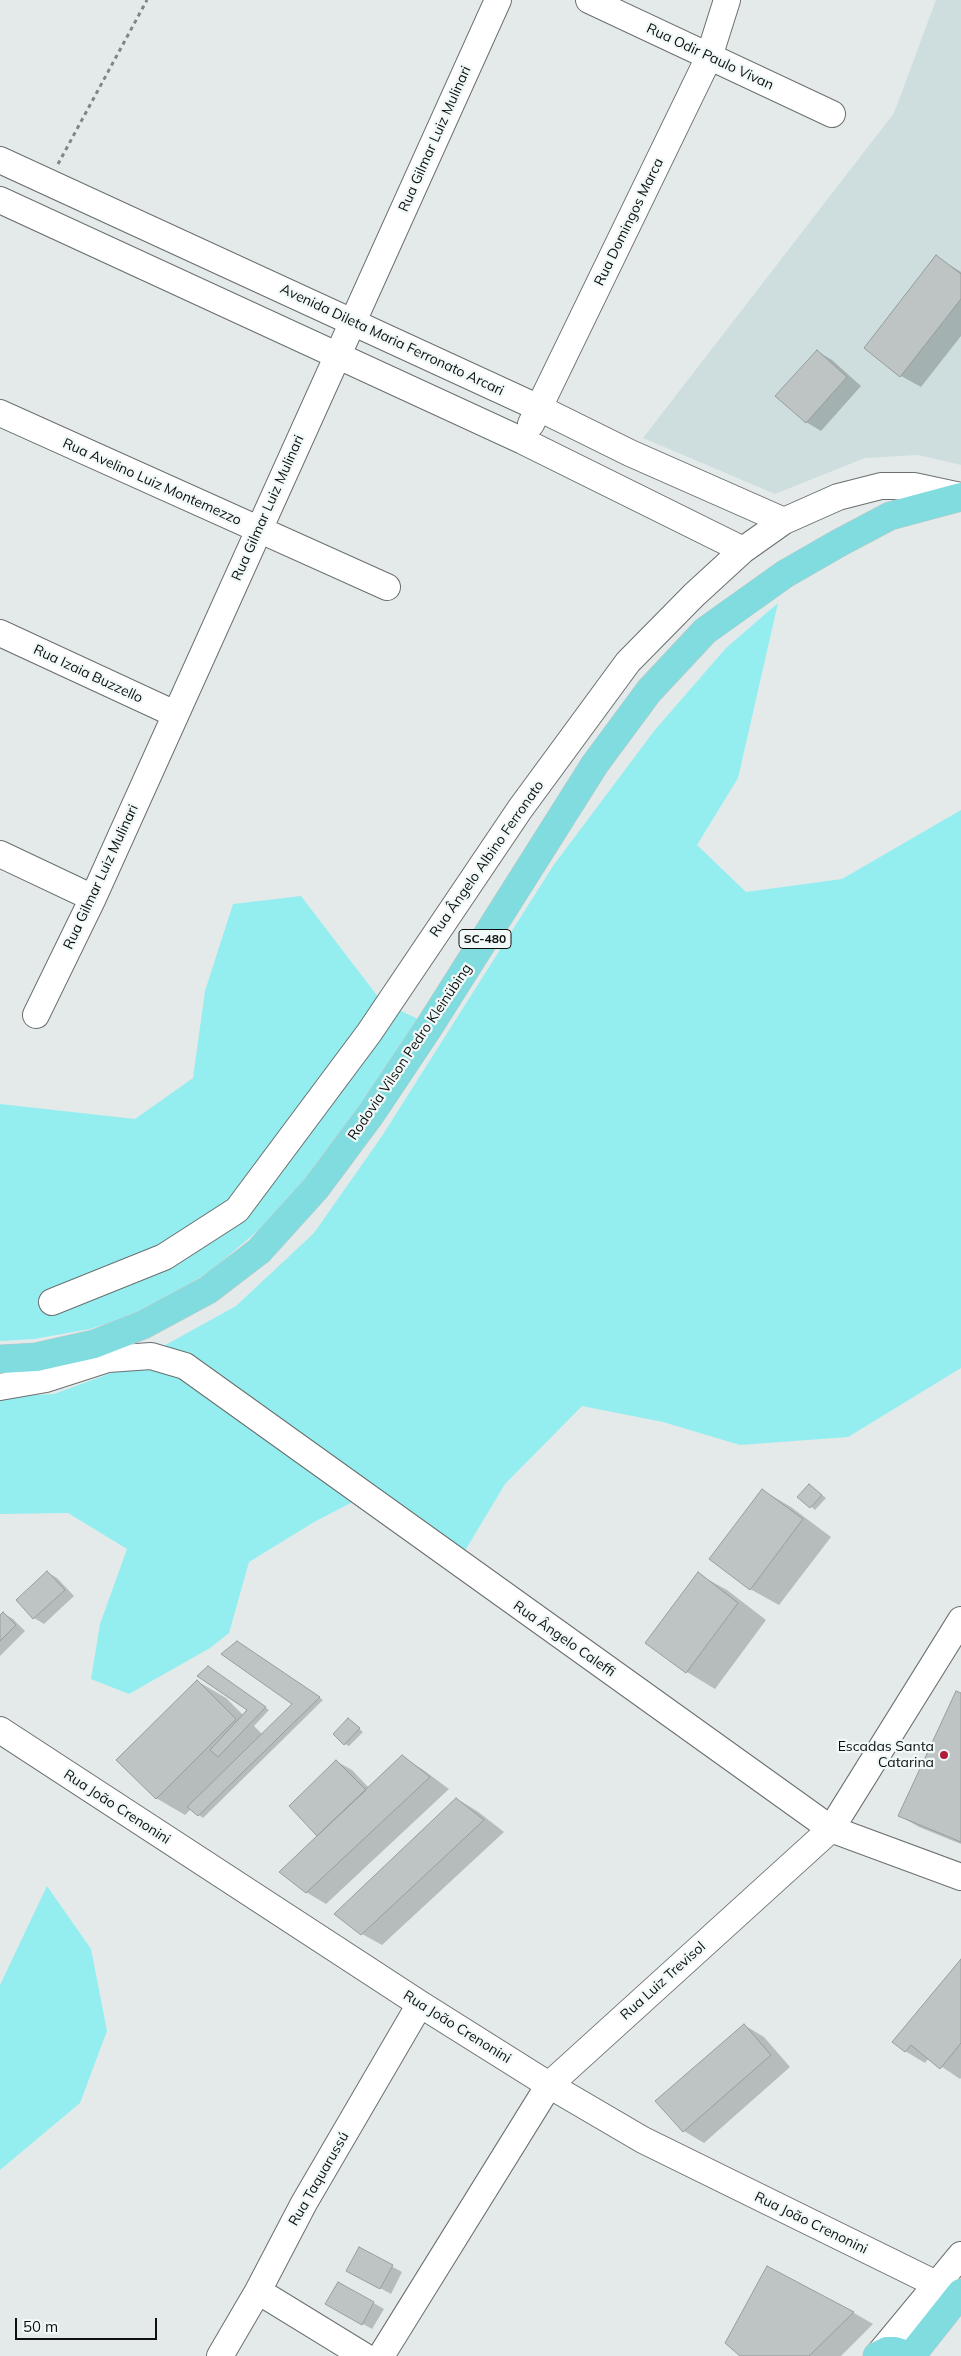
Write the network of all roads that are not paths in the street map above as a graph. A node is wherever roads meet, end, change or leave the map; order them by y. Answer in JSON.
{"nodes":[{"id":1,"x":498,"y":0,"type":"edge"},
{"id":2,"x":589,"y":0,"type":"edge"},
{"id":3,"x":727,"y":0,"type":"edge"},
{"id":4,"x":709,"y":57,"type":"junction"},
{"id":5,"x":832,"y":114,"type":"dead end"},
{"id":6,"x":0,"y":160,"type":"edge"},
{"id":7,"x":0,"y":200,"type":"edge"},
{"id":8,"x":352,"y":322,"type":"junction"},
{"id":9,"x":338,"y":355,"type":"junction"},
{"id":10,"x":539,"y":408,"type":"junction"},
{"id":11,"x":0,"y":413,"type":"edge"},
{"id":12,"x":523,"y":441,"type":"junction"},
{"id":13,"x":961,"y":497,"type":"edge"},
{"id":14,"x":784,"y":521,"type":"junction"},
{"id":15,"x":259,"y":530,"type":"junction"},
{"id":16,"x":743,"y":550,"type":"junction"},
{"id":17,"x":387,"y":587,"type":"dead end"},
{"id":18,"x":0,"y":633,"type":"edge"},
{"id":19,"x":175,"y":714,"type":"junction"},
{"id":20,"x":0,"y":854,"type":"edge"},
{"id":21,"x":93,"y":898,"type":"junction"},
{"id":22,"x":36,"y":1015,"type":"dead end"},
{"id":23,"x":52,"y":1302,"type":"dead end"},
{"id":24,"x":0,"y":1359,"type":"edge"},
{"id":25,"x":0,"y":1387,"type":"edge"},
{"id":26,"x":961,"y":1620,"type":"edge"},
{"id":27,"x":0,"y":1730,"type":"edge"},
{"id":28,"x":831,"y":1829,"type":"junction"},
{"id":29,"x":961,"y":1877,"type":"edge"},
{"id":30,"x":420,"y":2004,"type":"junction"},
{"id":31,"x":549,"y":2085,"type":"junction"},
{"id":32,"x":961,"y":2255,"type":"edge"},
{"id":33,"x":936,"y":2284,"type":"junction"},
{"id":34,"x":258,"y":2291,"type":"junction"},
{"id":35,"x":961,"y":2293,"type":"edge"},
{"id":36,"x":878,"y":2355,"type":"edge"},
{"id":37,"x":220,"y":2356,"type":"edge"},
{"id":38,"x":364,"y":2356,"type":"edge"},
{"id":39,"x":381,"y":2356,"type":"edge"},
{"id":40,"x":910,"y":2356,"type":"edge"}],
"edges":[{"from":1,"to":8,"type":"street","name":"Rua Gilmar Luiz Mulinari"},
{"from":2,"to":4,"type":"street","name":"Rua Odir Paulo Vivan"},
{"from":3,"to":4,"type":"street","name":"Rua Domingos Marca"},
{"from":4,"to":5,"type":"street","name":"Rua Odir Paulo Vivan"},
{"from":4,"to":10,"type":"street","name":"Rua Domingos Marca"},
{"from":6,"to":8,"type":"street","name":"Avenida Dileta Maria Ferronato Arcari"},
{"from":7,"to":9,"type":"street"},
{"from":8,"to":9,"type":"street","name":"Rua Gilmar Luiz Mulinari"},
{"from":8,"to":10,"type":"street","name":"Avenida Dileta Maria Ferronato Arcari"},
{"from":9,"to":12,"type":"street"},
{"from":9,"to":15,"type":"street","name":"Rua Gilmar Luiz Mulinari"},
{"from":10,"to":12,"type":"street","name":"Rua Domingos Marca"},
{"from":10,"to":14,"type":"street","name":"Avenida Dileta Maria Ferronato Arcari"},
{"from":11,"to":15,"type":"street","name":"Rua Avelino Luiz Montemezzo"},
{"from":12,"to":16,"type":"street"},
{"from":13,"to":14,"type":"street","name":"Rua Ângelo Albino Ferronato"},
{"from":13,"to":24,"type":"main road","name":"Rodovia Vilson Pedro Kleinübing","number":"SC-480"},
{"from":14,"to":16,"type":"street","name":"Rua Ângelo Albino Ferronato"},
{"from":15,"to":17,"type":"street","name":"Rua Avelino Luiz Montemezzo"},
{"from":15,"to":19,"type":"street","name":"Rua Gilmar Luiz Mulinari"},
{"from":16,"to":23,"type":"street","name":"Rua Ângelo Albino Ferronato"},
{"from":18,"to":19,"type":"street","name":"Rua Izaia Buzzello"},
{"from":19,"to":21,"type":"street","name":"Rua Gilmar Luiz Mulinari"},
{"from":20,"to":21,"type":"street"},
{"from":21,"to":22,"type":"street","name":"Rua Gilmar Luiz Mulinari"},
{"from":25,"to":28,"type":"street","name":"Rua Ângelo Caleffi"},
{"from":26,"to":28,"type":"street","name":"Rua Luiz Trevisol"},
{"from":27,"to":30,"type":"street","name":"Rua João Crenonini"},
{"from":28,"to":29,"type":"street","name":"Rua Ângelo Caleffi"},
{"from":28,"to":31,"type":"street","name":"Rua Luiz Trevisol"},
{"from":30,"to":31,"type":"street","name":"Rua João Crenonini"},
{"from":30,"to":34,"type":"street","name":"Rua Taquarussú"},
{"from":31,"to":33,"type":"street","name":"Rua João Crenonini"},
{"from":31,"to":39,"type":"street","name":"Rua Luiz Trevisol"},
{"from":32,"to":33,"type":"street"},
{"from":33,"to":36,"type":"street"},
{"from":34,"to":37,"type":"street","name":"Rua Taquarussú"},
{"from":34,"to":38,"type":"street"},
{"from":35,"to":40,"type":"main road"},
{"from":36,"to":40,"type":"main road"}]}
